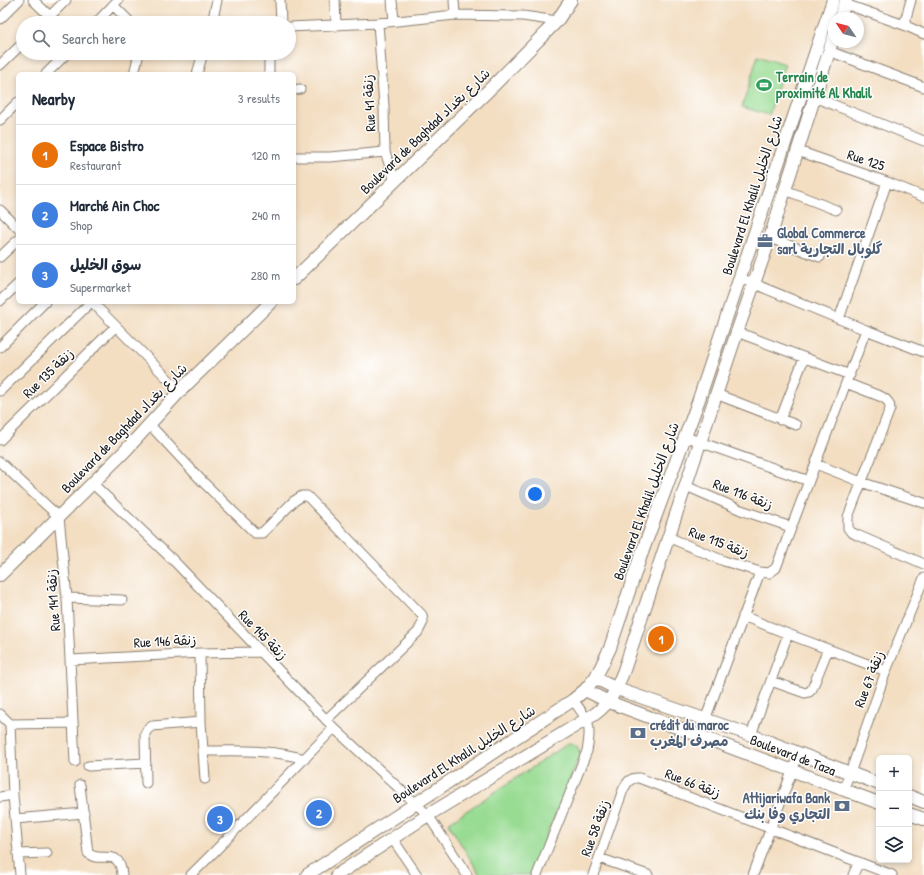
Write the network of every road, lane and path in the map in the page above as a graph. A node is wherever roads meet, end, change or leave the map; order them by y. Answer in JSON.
{"nodes":[{"id":1,"x":19,"y":0,"type":"edge"},
{"id":2,"x":33,"y":0,"type":"edge"},
{"id":3,"x":66,"y":0,"type":"edge"},
{"id":4,"x":217,"y":0,"type":"edge"},
{"id":5,"x":280,"y":0,"type":"edge"},
{"id":6,"x":335,"y":0,"type":"edge"},
{"id":7,"x":392,"y":0,"type":"edge"},
{"id":8,"x":454,"y":0,"type":"edge"},
{"id":9,"x":572,"y":0,"type":"edge"},
{"id":10,"x":833,"y":0,"type":"edge"},
{"id":11,"x":911,"y":0,"type":"edge"},
{"id":12,"x":846,"y":2,"type":"edge"},
{"id":13,"x":116,"y":3,"type":"edge"},
{"id":14,"x":842,"y":12,"type":"edge"},
{"id":15,"x":455,"y":15,"type":"junction"},
{"id":16,"x":50,"y":16,"type":"edge"},
{"id":17,"x":56,"y":16,"type":"edge"},
{"id":18,"x":103,"y":16,"type":"edge"},
{"id":19,"x":126,"y":16,"type":"edge"},
{"id":20,"x":214,"y":16,"type":"edge"},
{"id":21,"x":281,"y":16,"type":"edge"},
{"id":22,"x":0,"y":19,"type":"edge"},
{"id":23,"x":394,"y":21,"type":"junction"},
{"id":24,"x":557,"y":21,"type":"junction"},
{"id":25,"x":378,"y":23,"type":"junction"},
{"id":26,"x":904,"y":25,"type":"junction"},
{"id":27,"x":336,"y":26,"type":"junction"},
{"id":28,"x":296,"y":27,"type":"edge"},
{"id":29,"x":924,"y":34,"type":"edge"},
{"id":30,"x":830,"y":48,"type":"edge"},
{"id":31,"x":16,"y":50,"type":"edge"},
{"id":32,"x":829,"y":51,"type":"junction"},
{"id":33,"x":60,"y":60,"type":"edge"},
{"id":34,"x":137,"y":60,"type":"edge"},
{"id":35,"x":201,"y":60,"type":"edge"},
{"id":36,"x":269,"y":60,"type":"edge"},
{"id":37,"x":0,"y":65,"type":"edge"},
{"id":38,"x":48,"y":72,"type":"edge"},
{"id":39,"x":134,"y":72,"type":"edge"},
{"id":40,"x":198,"y":72,"type":"edge"},
{"id":41,"x":269,"y":72,"type":"edge"},
{"id":42,"x":924,"y":87,"type":"edge"},
{"id":43,"x":814,"y":97,"type":"junction"},
{"id":44,"x":16,"y":104,"type":"edge"},
{"id":45,"x":0,"y":120,"type":"edge"},
{"id":46,"x":924,"y":141,"type":"edge"},
{"id":47,"x":798,"y":151,"type":"junction"},
{"id":48,"x":385,"y":152,"type":"junction"},
{"id":49,"x":296,"y":157,"type":"edge"},
{"id":50,"x":395,"y":181,"type":"junction"},
{"id":51,"x":887,"y":182,"type":"junction"},
{"id":52,"x":784,"y":190,"type":"junction"},
{"id":53,"x":924,"y":197,"type":"edge"},
{"id":54,"x":836,"y":210,"type":"dead end"},
{"id":55,"x":0,"y":211,"type":"edge"},
{"id":56,"x":16,"y":226,"type":"edge"},
{"id":57,"x":770,"y":238,"type":"junction"},
{"id":58,"x":16,"y":242,"type":"edge"},
{"id":59,"x":0,"y":257,"type":"edge"},
{"id":60,"x":820,"y":257,"type":"dead end"},
{"id":61,"x":296,"y":277,"type":"edge"},
{"id":62,"x":740,"y":278,"type":"junction"},
{"id":63,"x":754,"y":283,"type":"junction"},
{"id":64,"x":16,"y":286,"type":"edge"},
{"id":65,"x":0,"y":301,"type":"edge"},
{"id":66,"x":43,"y":304,"type":"edge"},
{"id":67,"x":95,"y":304,"type":"edge"},
{"id":68,"x":97,"y":304,"type":"edge"},
{"id":69,"x":269,"y":304,"type":"edge"},
{"id":70,"x":839,"y":319,"type":"junction"},
{"id":71,"x":116,"y":326,"type":"junction"},
{"id":72,"x":866,"y":330,"type":"junction"},
{"id":73,"x":737,"y":332,"type":"junction"},
{"id":74,"x":0,"y":347,"type":"edge"},
{"id":75,"x":924,"y":352,"type":"edge"},
{"id":76,"x":804,"y":358,"type":"junction"},
{"id":77,"x":848,"y":379,"type":"junction"},
{"id":78,"x":0,"y":391,"type":"edge"},
{"id":79,"x":180,"y":391,"type":"junction"},
{"id":80,"x":716,"y":394,"type":"junction"},
{"id":81,"x":780,"y":420,"type":"junction"},
{"id":82,"x":150,"y":425,"type":"junction"},
{"id":83,"x":796,"y":425,"type":"dead end"},
{"id":84,"x":686,"y":437,"type":"junction"},
{"id":85,"x":0,"y":440,"type":"edge"},
{"id":86,"x":701,"y":442,"type":"junction"},
{"id":87,"x":0,"y":462,"type":"edge"},
{"id":88,"x":816,"y":464,"type":"junction"},
{"id":89,"x":809,"y":481,"type":"junction"},
{"id":90,"x":862,"y":482,"type":"junction"},
{"id":91,"x":92,"y":483,"type":"junction"},
{"id":92,"x":686,"y":486,"type":"junction"},
{"id":93,"x":924,"y":503,"type":"edge"},
{"id":94,"x":59,"y":517,"type":"junction"},
{"id":95,"x":791,"y":527,"type":"junction"},
{"id":96,"x":668,"y":537,"type":"junction"},
{"id":97,"x":640,"y":558,"type":"junction"},
{"id":98,"x":658,"y":564,"type":"junction"},
{"id":99,"x":924,"y":564,"type":"edge"},
{"id":100,"x":760,"y":572,"type":"junction"},
{"id":101,"x":0,"y":575,"type":"edge"},
{"id":102,"x":924,"y":578,"type":"edge"},
{"id":103,"x":67,"y":598,"type":"junction"},
{"id":104,"x":920,"y":599,"type":"edge"},
{"id":105,"x":122,"y":600,"type":"dead end"},
{"id":106,"x":743,"y":616,"type":"junction"},
{"id":107,"x":788,"y":634,"type":"junction"},
{"id":108,"x":828,"y":650,"type":"junction"},
{"id":109,"x":260,"y":652,"type":"junction"},
{"id":110,"x":200,"y":653,"type":"junction"},
{"id":111,"x":71,"y":660,"type":"junction"},
{"id":112,"x":886,"y":671,"type":"junction"},
{"id":113,"x":595,"y":678,"type":"junction"},
{"id":114,"x":771,"y":681,"type":"junction"},
{"id":115,"x":616,"y":689,"type":"junction"},
{"id":116,"x":585,"y":690,"type":"junction"},
{"id":117,"x":573,"y":700,"type":"junction"},
{"id":118,"x":609,"y":702,"type":"junction"},
{"id":119,"x":0,"y":714,"type":"edge"},
{"id":120,"x":587,"y":719,"type":"junction"},
{"id":121,"x":326,"y":720,"type":"junction"},
{"id":122,"x":705,"y":720,"type":"junction"},
{"id":123,"x":73,"y":722,"type":"junction"},
{"id":124,"x":201,"y":722,"type":"junction"},
{"id":125,"x":10,"y":724,"type":"junction"},
{"id":126,"x":334,"y":728,"type":"junction"},
{"id":127,"x":751,"y":735,"type":"junction"},
{"id":128,"x":203,"y":751,"type":"junction"},
{"id":129,"x":799,"y":753,"type":"junction"},
{"id":130,"x":305,"y":758,"type":"junction"},
{"id":131,"x":76,"y":762,"type":"dead end"},
{"id":132,"x":146,"y":763,"type":"junction"},
{"id":133,"x":88,"y":766,"type":"dead end"},
{"id":134,"x":792,"y":770,"type":"junction"},
{"id":135,"x":850,"y":773,"type":"junction"},
{"id":136,"x":205,"y":779,"type":"dead end"},
{"id":137,"x":146,"y":783,"type":"dead end"},
{"id":138,"x":876,"y":783,"type":"edge"},
{"id":139,"x":80,"y":785,"type":"dead end"},
{"id":140,"x":623,"y":790,"type":"joint"},
{"id":141,"x":843,"y":790,"type":"junction"},
{"id":142,"x":13,"y":795,"type":"junction"},
{"id":143,"x":0,"y":796,"type":"edge"},
{"id":144,"x":912,"y":797,"type":"edge"},
{"id":145,"x":876,"y":802,"type":"edge"},
{"id":146,"x":924,"y":802,"type":"edge"},
{"id":147,"x":416,"y":803,"type":"junction"},
{"id":148,"x":84,"y":813,"type":"junction"},
{"id":149,"x":428,"y":814,"type":"junction"},
{"id":150,"x":912,"y":815,"type":"edge"},
{"id":151,"x":16,"y":819,"type":"junction"},
{"id":152,"x":924,"y":819,"type":"edge"},
{"id":153,"x":771,"y":828,"type":"junction"},
{"id":154,"x":392,"y":838,"type":"junction"},
{"id":155,"x":47,"y":853,"type":"dead end"},
{"id":156,"x":18,"y":854,"type":"junction"},
{"id":157,"x":599,"y":858,"type":"junction"},
{"id":158,"x":859,"y":862,"type":"junction"},
{"id":159,"x":20,"y":875,"type":"edge"},
{"id":160,"x":122,"y":875,"type":"edge"},
{"id":161,"x":191,"y":875,"type":"edge"},
{"id":162,"x":307,"y":875,"type":"edge"},
{"id":163,"x":337,"y":875,"type":"edge"},
{"id":164,"x":417,"y":875,"type":"edge"},
{"id":165,"x":467,"y":875,"type":"edge"},
{"id":166,"x":537,"y":875,"type":"edge"},
{"id":167,"x":593,"y":875,"type":"edge"},
{"id":168,"x":648,"y":875,"type":"edge"},
{"id":169,"x":753,"y":875,"type":"edge"},
{"id":170,"x":853,"y":875,"type":"edge"},
{"id":171,"x":892,"y":875,"type":"edge"}],
"edges":[{"from":1,"to":22,"type":"street"},
{"from":2,"to":16,"type":"street"},
{"from":3,"to":17,"type":"street"},
{"from":4,"to":20,"type":"street"},
{"from":5,"to":21,"type":"street"},
{"from":6,"to":27,"type":"street"},
{"from":7,"to":23,"type":"street"},
{"from":8,"to":15,"type":"street"},
{"from":9,"to":24,"type":"street","name":"Boulevard de Baghdad شارع بغداد"},
{"from":10,"to":62,"type":"street","name":"Boulevard El Khalil شارع الخليل"},
{"from":11,"to":26,"type":"street"},
{"from":12,"to":14,"type":"street"},
{"from":12,"to":26,"type":"street"},
{"from":13,"to":18,"type":"street"},
{"from":13,"to":19,"type":"street"},
{"from":15,"to":23,"type":"street"},
{"from":15,"to":24,"type":"street"},
{"from":23,"to":25,"type":"street"},
{"from":24,"to":50,"type":"street","name":"Boulevard de Baghdad شارع بغداد"},
{"from":25,"to":27,"type":"street"},
{"from":25,"to":48,"type":"street","name":"Rue 41 زنقة"},
{"from":26,"to":29,"type":"street"},
{"from":27,"to":28,"type":"street"},
{"from":30,"to":32,"type":"street","name":"Boulevard El Khalil شارع الخليل"},
{"from":31,"to":37,"type":"street"},
{"from":32,"to":42,"type":"street"},
{"from":32,"to":43,"type":"street","name":"Boulevard El Khalil شارع الخليل"},
{"from":33,"to":38,"type":"street"},
{"from":34,"to":39,"type":"street"},
{"from":35,"to":40,"type":"street"},
{"from":36,"to":41,"type":"street"},
{"from":43,"to":46,"type":"street"},
{"from":43,"to":47,"type":"street","name":"Boulevard El Khalil شارع الخليل"},
{"from":44,"to":45,"type":"street"},
{"from":47,"to":51,"type":"street","name":"Rue 125"},
{"from":47,"to":52,"type":"street","name":"Boulevard El Khalil شارع الخليل"},
{"from":48,"to":49,"type":"street"},
{"from":48,"to":50,"type":"street","name":"Rue 41 زنقة"},
{"from":50,"to":61,"type":"street","name":"Boulevard de Baghdad شارع بغداد"},
{"from":51,"to":53,"type":"street","name":"Rue 125"},
{"from":51,"to":70,"type":"street"},
{"from":52,"to":54,"type":"street"},
{"from":52,"to":57,"type":"street","name":"Boulevard El Khalil شارع الخليل"},
{"from":55,"to":56,"type":"street"},
{"from":57,"to":60,"type":"street"},
{"from":57,"to":63,"type":"street","name":"Boulevard El Khalil شارع الخليل"},
{"from":58,"to":59,"type":"street"},
{"from":62,"to":63,"type":"street"},
{"from":62,"to":84,"type":"street","name":"Boulevard El Khalil شارع الخليل"},
{"from":63,"to":70,"type":"street"},
{"from":63,"to":73,"type":"street","name":"Boulevard El Khalil شارع الخليل"},
{"from":64,"to":65,"type":"street"},
{"from":66,"to":74,"type":"street"},
{"from":67,"to":78,"type":"street"},
{"from":68,"to":71,"type":"street"},
{"from":69,"to":79,"type":"street","name":"Boulevard de Baghdad شارع بغداد"},
{"from":70,"to":72,"type":"street"},
{"from":71,"to":79,"type":"street"},
{"from":71,"to":85,"type":"street","name":"Rue 135 زنقة"},
{"from":72,"to":75,"type":"street"},
{"from":72,"to":77,"type":"street"},
{"from":73,"to":76,"type":"street"},
{"from":73,"to":80,"type":"street","name":"Boulevard El Khalil شارع الخليل"},
{"from":76,"to":77,"type":"street"},
{"from":76,"to":81,"type":"street"},
{"from":77,"to":88,"type":"street"},
{"from":77,"to":90,"type":"street"},
{"from":79,"to":82,"type":"street","name":"Boulevard de Baghdad شارع بغداد"},
{"from":80,"to":81,"type":"street"},
{"from":80,"to":86,"type":"street","name":"Boulevard El Khalil شارع الخليل"},
{"from":81,"to":83,"type":"street"},
{"from":82,"to":91,"type":"street","name":"Boulevard de Baghdad شارع بغداد"},
{"from":82,"to":121,"type":"street"},
{"from":84,"to":86,"type":"street"},
{"from":84,"to":97,"type":"street","name":"Boulevard El Khalil شارع الخليل"},
{"from":86,"to":89,"type":"street"},
{"from":86,"to":92,"type":"street","name":"Boulevard El Khalil شارع الخليل"},
{"from":87,"to":94,"type":"street"},
{"from":88,"to":89,"type":"street"},
{"from":88,"to":90,"type":"street"},
{"from":89,"to":95,"type":"street"},
{"from":90,"to":93,"type":"street"},
{"from":90,"to":99,"type":"street"},
{"from":91,"to":94,"type":"street","name":"Boulevard de Baghdad شارع بغداد"},
{"from":91,"to":109,"type":"street","name":"Rue 145 زنقة"},
{"from":92,"to":95,"type":"street","name":"Rue 116 زنقة"},
{"from":92,"to":96,"type":"street","name":"Boulevard El Khalil شارع الخليل"},
{"from":94,"to":101,"type":"street","name":"Boulevard de Baghdad شارع بغداد"},
{"from":94,"to":103,"type":"street","name":"Rue 141 زنقة"},
{"from":95,"to":100,"type":"street"},
{"from":96,"to":98,"type":"street","name":"Boulevard El Khalil شارع الخليل"},
{"from":96,"to":100,"type":"street","name":"Rue 115 زنقة"},
{"from":97,"to":98,"type":"street"},
{"from":97,"to":113,"type":"street","name":"Boulevard El Khalil شارع الخليل"},
{"from":98,"to":115,"type":"street","name":"Boulevard El Khalil شارع الخليل"},
{"from":100,"to":106,"type":"street"},
{"from":102,"to":104,"type":"street","name":"Rue 67 زنقة"},
{"from":103,"to":105,"type":"street"},
{"from":103,"to":111,"type":"street","name":"Rue 141 زنقة"},
{"from":104,"to":112,"type":"street","name":"Rue 67 زنقة"},
{"from":106,"to":107,"type":"street"},
{"from":106,"to":122,"type":"street"},
{"from":107,"to":108,"type":"street"},
{"from":107,"to":114,"type":"street"},
{"from":108,"to":112,"type":"street"},
{"from":108,"to":114,"type":"street"},
{"from":109,"to":110,"type":"street","name":"Rue 146 زنقة"},
{"from":109,"to":121,"type":"street","name":"Rue 145 زنقة"},
{"from":110,"to":111,"type":"street","name":"Rue 146 زنقة"},
{"from":110,"to":124,"type":"street"},
{"from":111,"to":123,"type":"street","name":"Rue 141 زنقة"},
{"from":112,"to":135,"type":"street","name":"Rue 67 زنقة"},
{"from":113,"to":115,"type":"street","name":"Boulevard de Taza"},
{"from":113,"to":116,"type":"street","name":"Boulevard El Khalil شارع الخليل"},
{"from":114,"to":127,"type":"street"},
{"from":115,"to":118,"type":"street","name":"Boulevard El Khalil شارع الخليل"},
{"from":115,"to":122,"type":"street","name":"Boulevard de Taza"},
{"from":116,"to":117,"type":"street","name":"Boulevard El Khalil شارع الخليل"},
{"from":116,"to":118,"type":"street","name":"Boulevard de Taza"},
{"from":117,"to":120,"type":"street"},
{"from":117,"to":147,"type":"street","name":"Boulevard El Khalil شارع الخليل"},
{"from":118,"to":120,"type":"street","name":"Boulevard El Khalil شارع الخليل"},
{"from":118,"to":134,"type":"street","name":"Boulevard de Taza"},
{"from":119,"to":125,"type":"street"},
{"from":120,"to":149,"type":"street","name":"Boulevard El Khalil شارع الخليل"},
{"from":120,"to":166,"type":"street"},
{"from":121,"to":126,"type":"street","name":"Rue 145 زنقة"},
{"from":122,"to":127,"type":"street","name":"Boulevard de Taza"},
{"from":123,"to":125,"type":"street"},
{"from":123,"to":131,"type":"street","name":"Rue 141 زنقة"},
{"from":124,"to":128,"type":"street"},
{"from":124,"to":132,"type":"street"},
{"from":125,"to":142,"type":"street"},
{"from":126,"to":130,"type":"street"},
{"from":126,"to":147,"type":"street","name":"Rue 145 زنقة"},
{"from":127,"to":129,"type":"street","name":"Boulevard de Taza"},
{"from":128,"to":130,"type":"street"},
{"from":128,"to":136,"type":"street"},
{"from":129,"to":134,"type":"street"},
{"from":129,"to":135,"type":"street","name":"Boulevard de Taza"},
{"from":130,"to":161,"type":"street"},
{"from":132,"to":133,"type":"street"},
{"from":132,"to":137,"type":"street"},
{"from":134,"to":141,"type":"street","name":"Boulevard de Taza"},
{"from":134,"to":153,"type":"street"},
{"from":135,"to":138,"type":"street","name":"Boulevard de Taza"},
{"from":135,"to":141,"type":"street","name":"Rue 67 زنقة"},
{"from":139,"to":148,"type":"street"},
{"from":140,"to":153,"type":"street","name":"Rue 66 زنقة"},
{"from":140,"to":157,"type":"street","name":"Rue 58 زنقة"},
{"from":141,"to":145,"type":"street","name":"Boulevard de Taza"},
{"from":142,"to":143,"type":"street"},
{"from":142,"to":151,"type":"street"},
{"from":144,"to":146,"type":"street"},
{"from":147,"to":149,"type":"street","name":"Rue 145 زنقة"},
{"from":147,"to":162,"type":"street","name":"Boulevard El Khalil شارع الخليل"},
{"from":148,"to":151,"type":"street"},
{"from":148,"to":160,"type":"street"},
{"from":149,"to":154,"type":"street","name":"Boulevard El Khalil شارع الخليل"},
{"from":149,"to":165,"type":"street","name":"Rue 145 زنقة"},
{"from":150,"to":152,"type":"street"},
{"from":151,"to":156,"type":"street"},
{"from":153,"to":158,"type":"street","name":"Rue 66 زنقة"},
{"from":153,"to":169,"type":"street"},
{"from":154,"to":163,"type":"street","name":"Boulevard El Khalil شارع الخليل"},
{"from":154,"to":164,"type":"street"},
{"from":155,"to":156,"type":"street"},
{"from":156,"to":159,"type":"street"},
{"from":157,"to":167,"type":"street","name":"Rue 58 زنقة"},
{"from":157,"to":168,"type":"street"},
{"from":158,"to":170,"type":"street"},
{"from":158,"to":171,"type":"street","name":"Rue 66 زنقة"}]}
